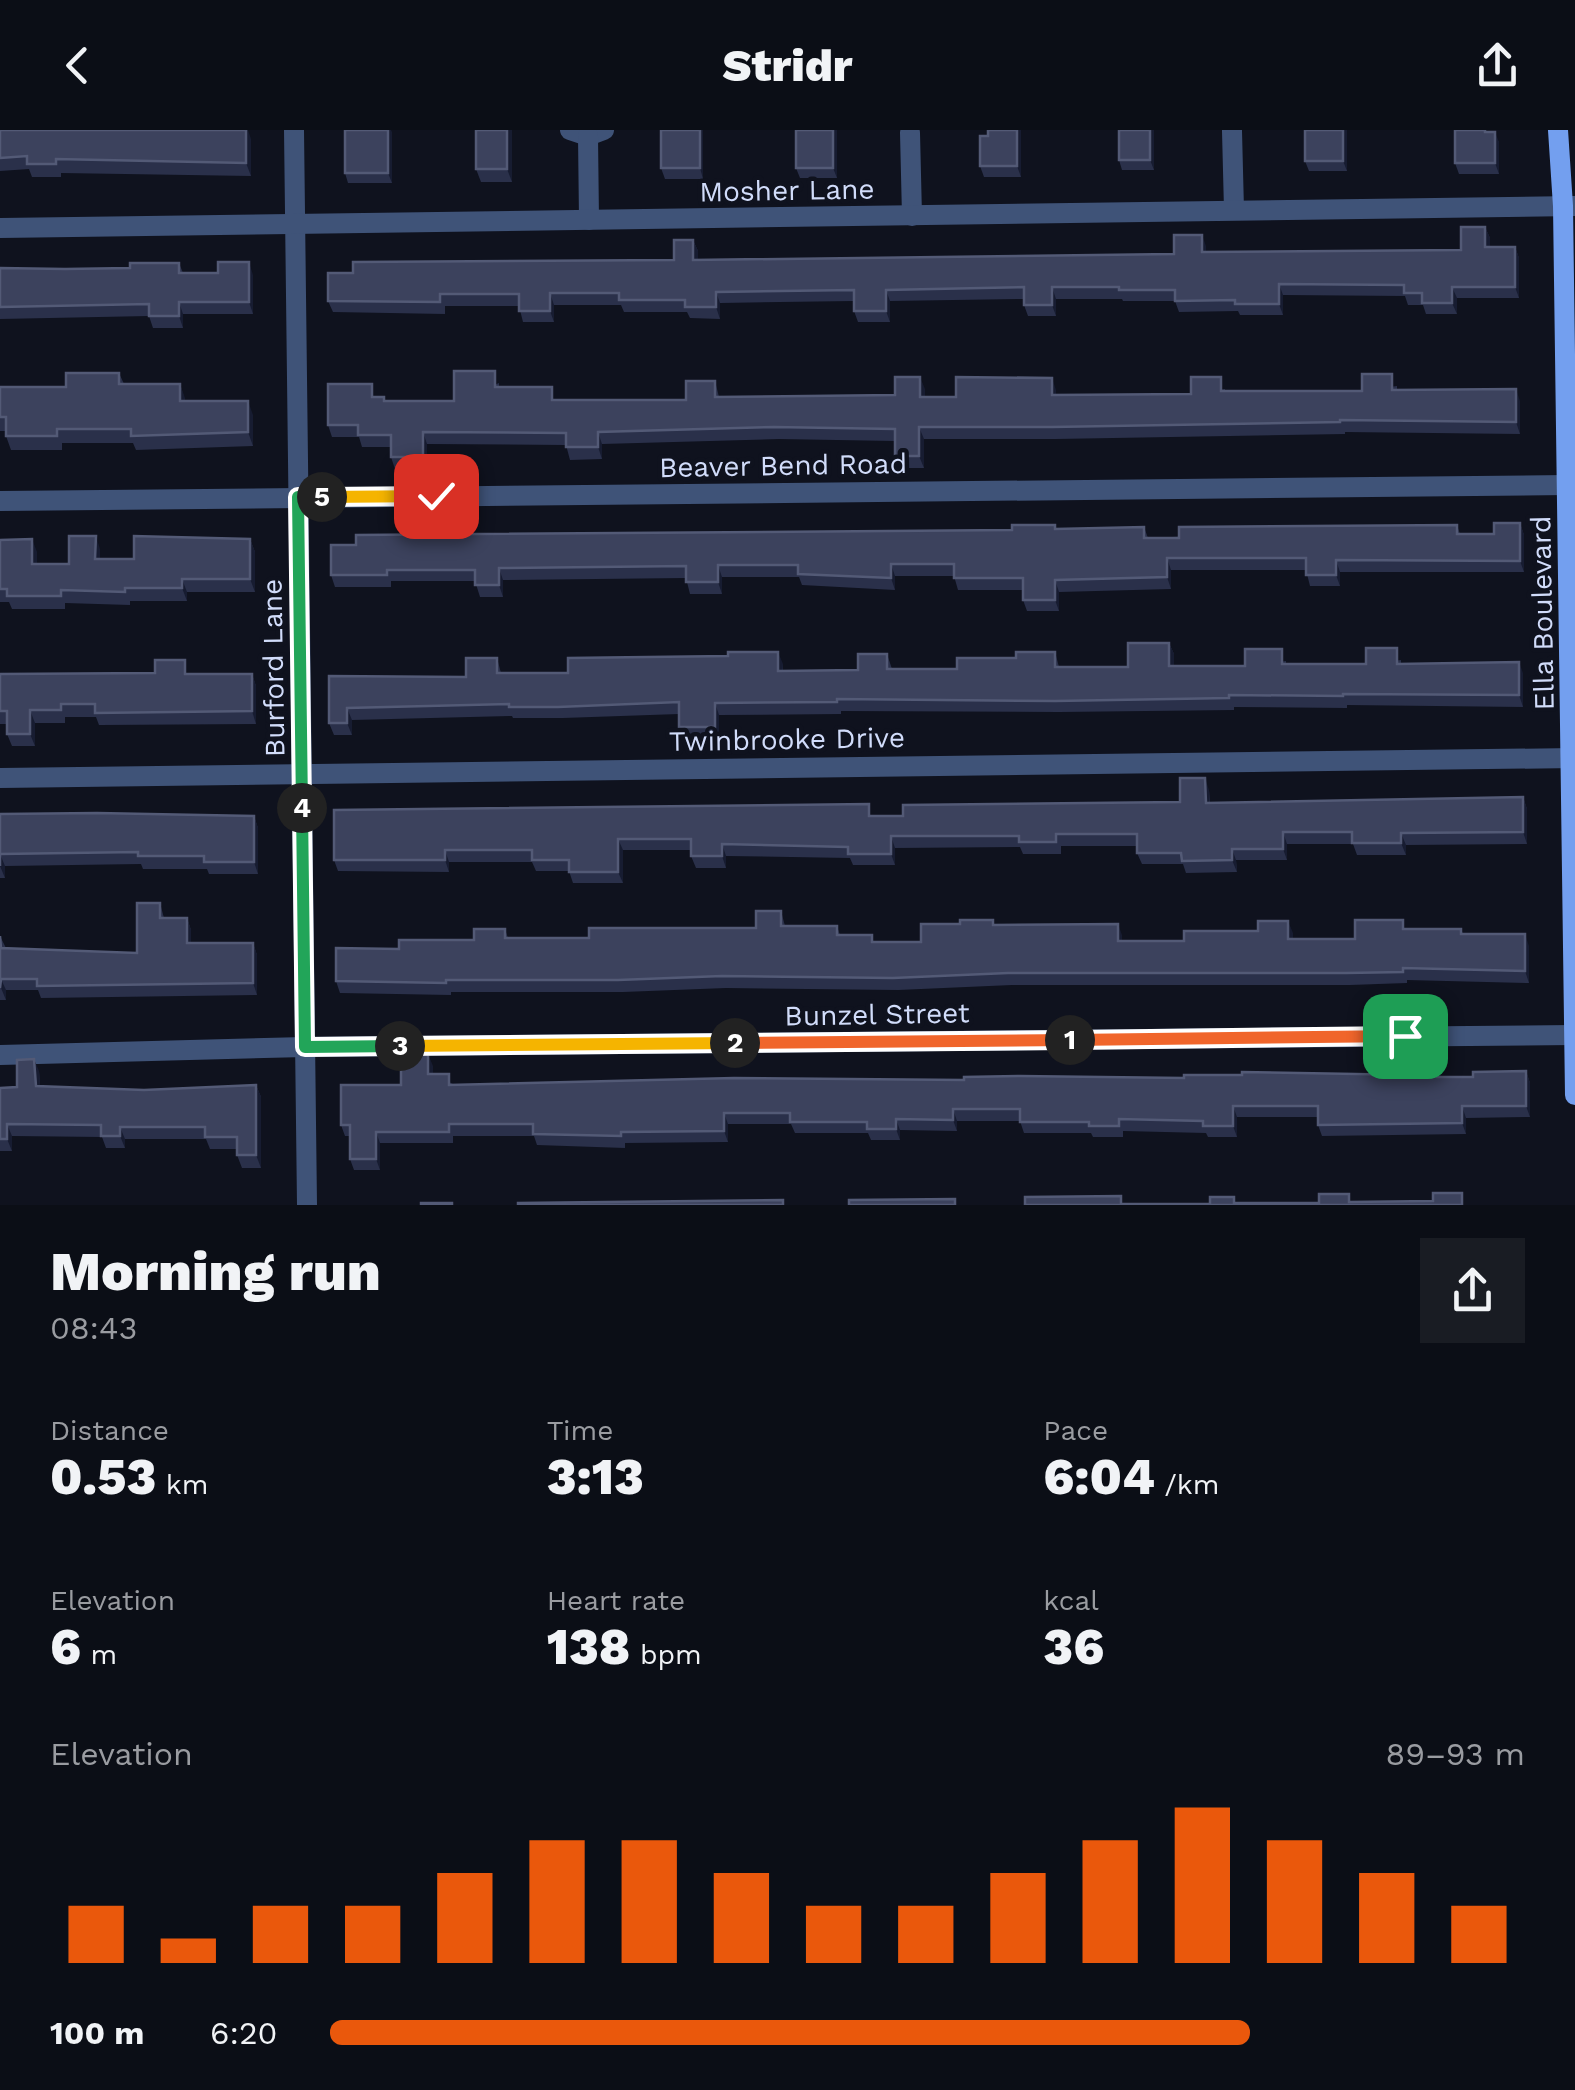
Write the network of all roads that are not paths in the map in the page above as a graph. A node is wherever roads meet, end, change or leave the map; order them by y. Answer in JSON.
{"nodes":[{"id":1,"x":294,"y":130,"type":"edge"},
{"id":2,"x":1233,"y":130,"type":"edge"},
{"id":3,"x":1558,"y":130,"type":"edge"},
{"id":4,"x":910,"y":131,"type":"edge"},
{"id":5,"x":587,"y":132,"type":"edge"},
{"id":6,"x":1569,"y":206,"type":"edge"},
{"id":7,"x":1234,"y":210,"type":"junction"},
{"id":8,"x":912,"y":216,"type":"junction"},
{"id":9,"x":589,"y":220,"type":"junction"},
{"id":10,"x":295,"y":225,"type":"junction"},
{"id":11,"x":0,"y":228,"type":"edge"},
{"id":12,"x":1567,"y":485,"type":"junction"},
{"id":13,"x":298,"y":497,"type":"junction"},
{"id":14,"x":0,"y":501,"type":"edge"},
{"id":15,"x":1573,"y":758,"type":"edge"},
{"id":16,"x":302,"y":772,"type":"junction"},
{"id":17,"x":0,"y":778,"type":"edge"},
{"id":18,"x":1574,"y":1035,"type":"edge"},
{"id":19,"x":305,"y":1047,"type":"junction"},
{"id":20,"x":0,"y":1055,"type":"edge"},
{"id":21,"x":1575,"y":1096,"type":"edge"},
{"id":22,"x":307,"y":1205,"type":"edge"}],
"edges":[{"from":1,"to":10,"type":"street","name":"Burford Lane"},
{"from":2,"to":7,"type":"street"},
{"from":3,"to":6,"type":"main road","name":"Ella Boulevard"},
{"from":4,"to":8,"type":"street"},
{"from":5,"to":9,"type":"street"},
{"from":6,"to":7,"type":"street","name":"Mosher Lane"},
{"from":6,"to":12,"type":"main road","name":"Ella Boulevard"},
{"from":7,"to":8,"type":"street","name":"Mosher Lane"},
{"from":8,"to":9,"type":"street","name":"Mosher Lane"},
{"from":9,"to":10,"type":"street","name":"Mosher Lane"},
{"from":10,"to":11,"type":"street","name":"Mosher Lane"},
{"from":10,"to":13,"type":"street","name":"Burford Lane"},
{"from":12,"to":13,"type":"street","name":"Beaver Bend Road"},
{"from":12,"to":15,"type":"main road","name":"Ella Boulevard"},
{"from":13,"to":14,"type":"street","name":"Beaver Bend Road"},
{"from":13,"to":16,"type":"street","name":"Burford Lane"},
{"from":15,"to":16,"type":"street","name":"Twinbrooke Drive"},
{"from":15,"to":18,"type":"main road","name":"Ella Boulevard"},
{"from":16,"to":17,"type":"street","name":"Twinbrooke Drive"},
{"from":16,"to":19,"type":"street","name":"Burford Lane"},
{"from":18,"to":19,"type":"street","name":"Bunzel Street"},
{"from":18,"to":21,"type":"main road","name":"Ella Boulevard"},
{"from":19,"to":20,"type":"street","name":"Bunzel Street"},
{"from":19,"to":22,"type":"street","name":"Burford Lane"}]}
